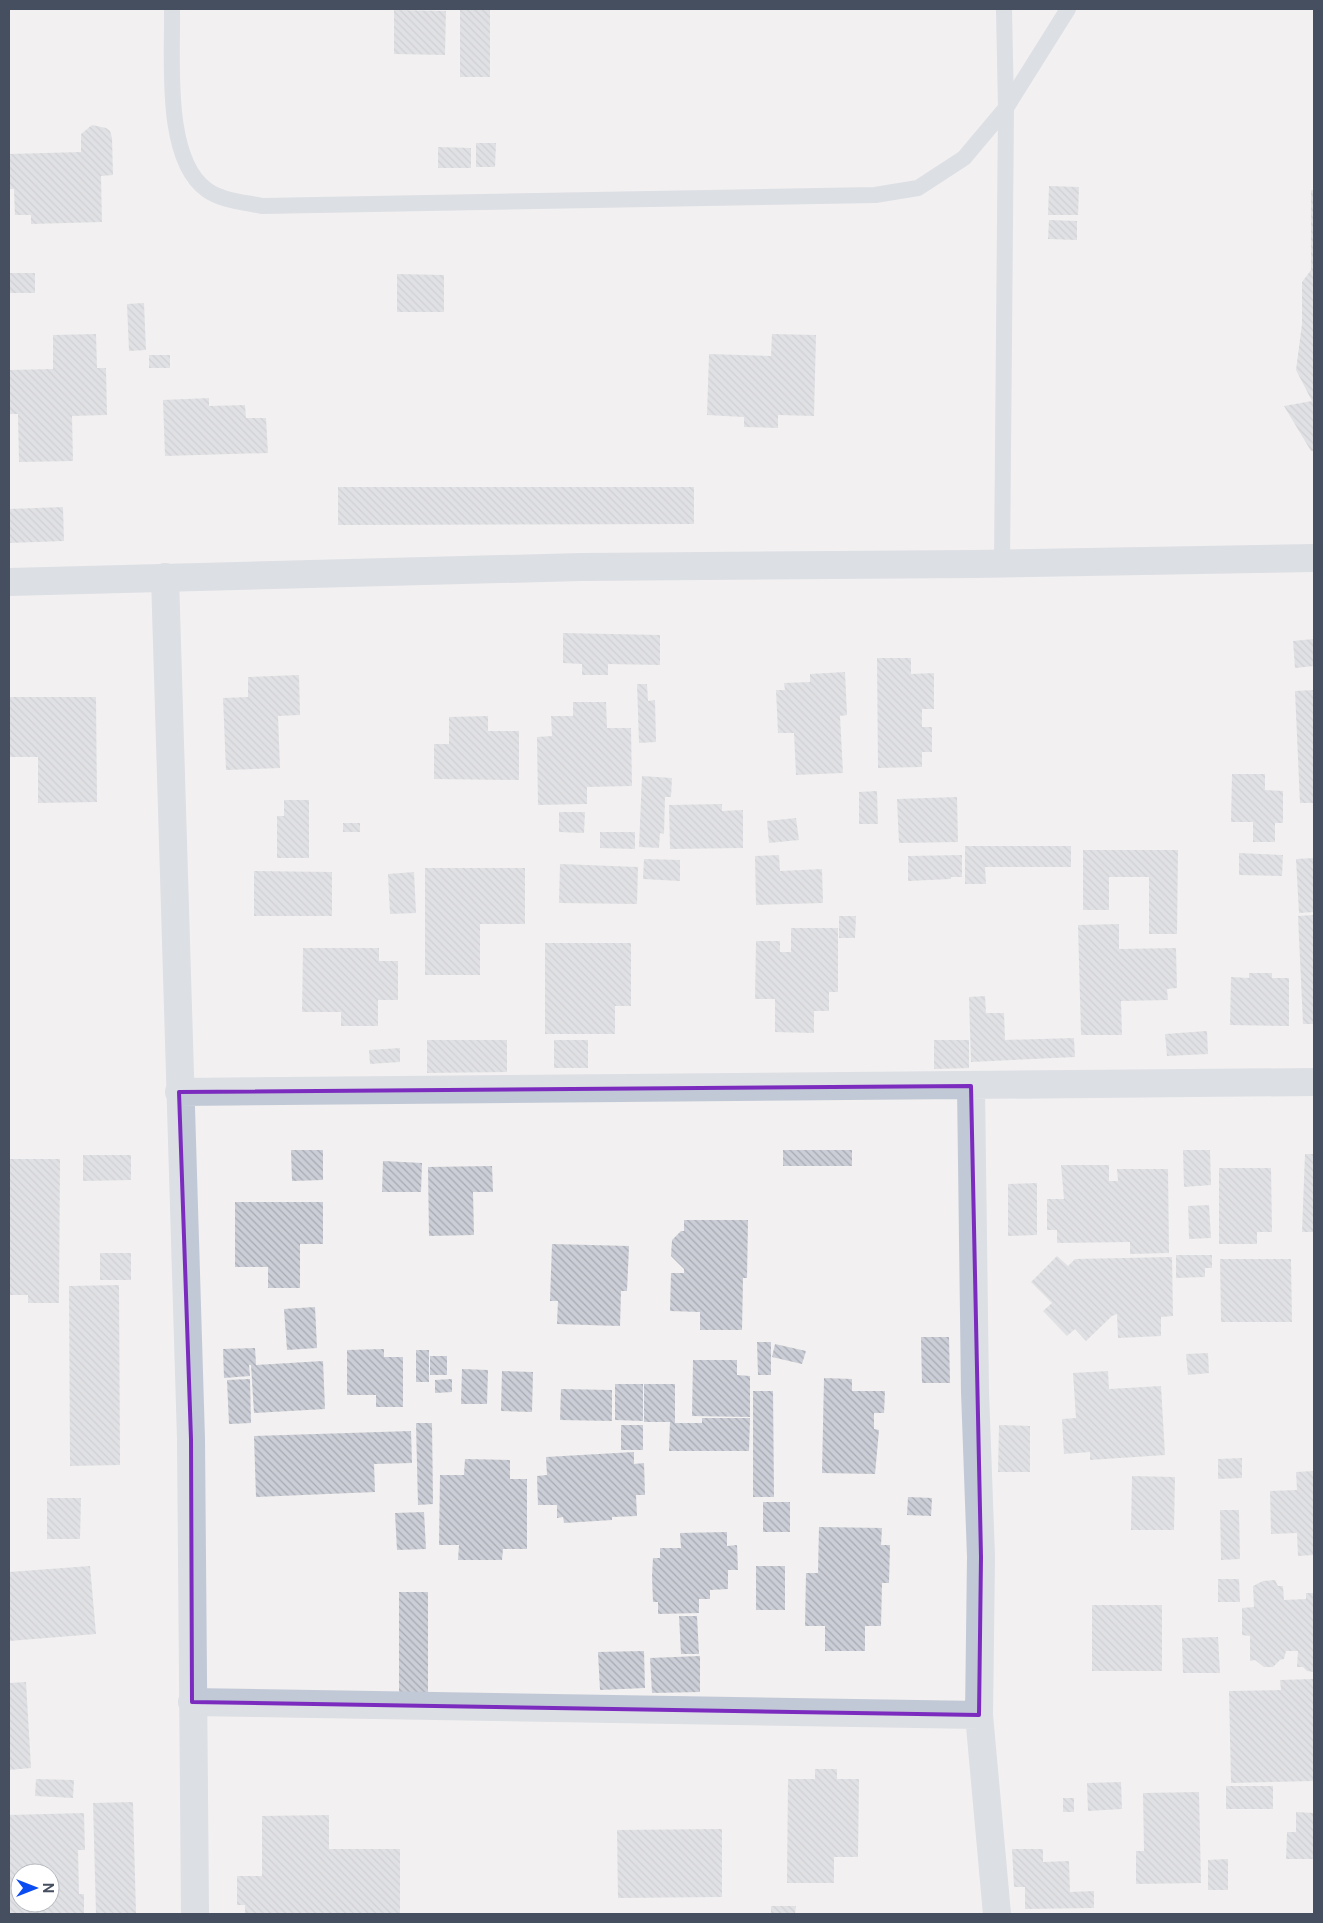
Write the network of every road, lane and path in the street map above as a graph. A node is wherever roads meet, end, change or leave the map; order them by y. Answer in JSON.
{"nodes":[{"id":1,"x":172,"y":9,"type":"edge"},
{"id":2,"x":1004,"y":9,"type":"edge"},
{"id":3,"x":1068,"y":9,"type":"edge"},
{"id":4,"x":1006,"y":108,"type":"junction"},
{"id":5,"x":1314,"y":558,"type":"edge"},
{"id":6,"x":1002,"y":564,"type":"junction"},
{"id":7,"x":164,"y":577,"type":"junction"},
{"id":8,"x":9,"y":582,"type":"edge"},
{"id":9,"x":1314,"y":1082,"type":"edge"},
{"id":10,"x":971,"y":1086,"type":"junction"},
{"id":11,"x":179,"y":1092,"type":"junction"},
{"id":12,"x":192,"y":1702,"type":"junction"},
{"id":13,"x":979,"y":1716,"type":"junction"},
{"id":14,"x":195,"y":1914,"type":"edge"},
{"id":15,"x":997,"y":1914,"type":"edge"}],
"edges":[{"from":1,"to":4,"type":"lane"},
{"from":2,"to":4,"type":"lane"},
{"from":3,"to":4,"type":"lane"},
{"from":4,"to":6,"type":"lane"},
{"from":5,"to":6,"type":"street"},
{"from":6,"to":7,"type":"street"},
{"from":7,"to":8,"type":"street"},
{"from":7,"to":11,"type":"street"},
{"from":9,"to":10,"type":"street"},
{"from":10,"to":11,"type":"street"},
{"from":10,"to":13,"type":"street"},
{"from":11,"to":12,"type":"street"},
{"from":12,"to":13,"type":"street"},
{"from":12,"to":14,"type":"street"},
{"from":13,"to":15,"type":"street"}]}
